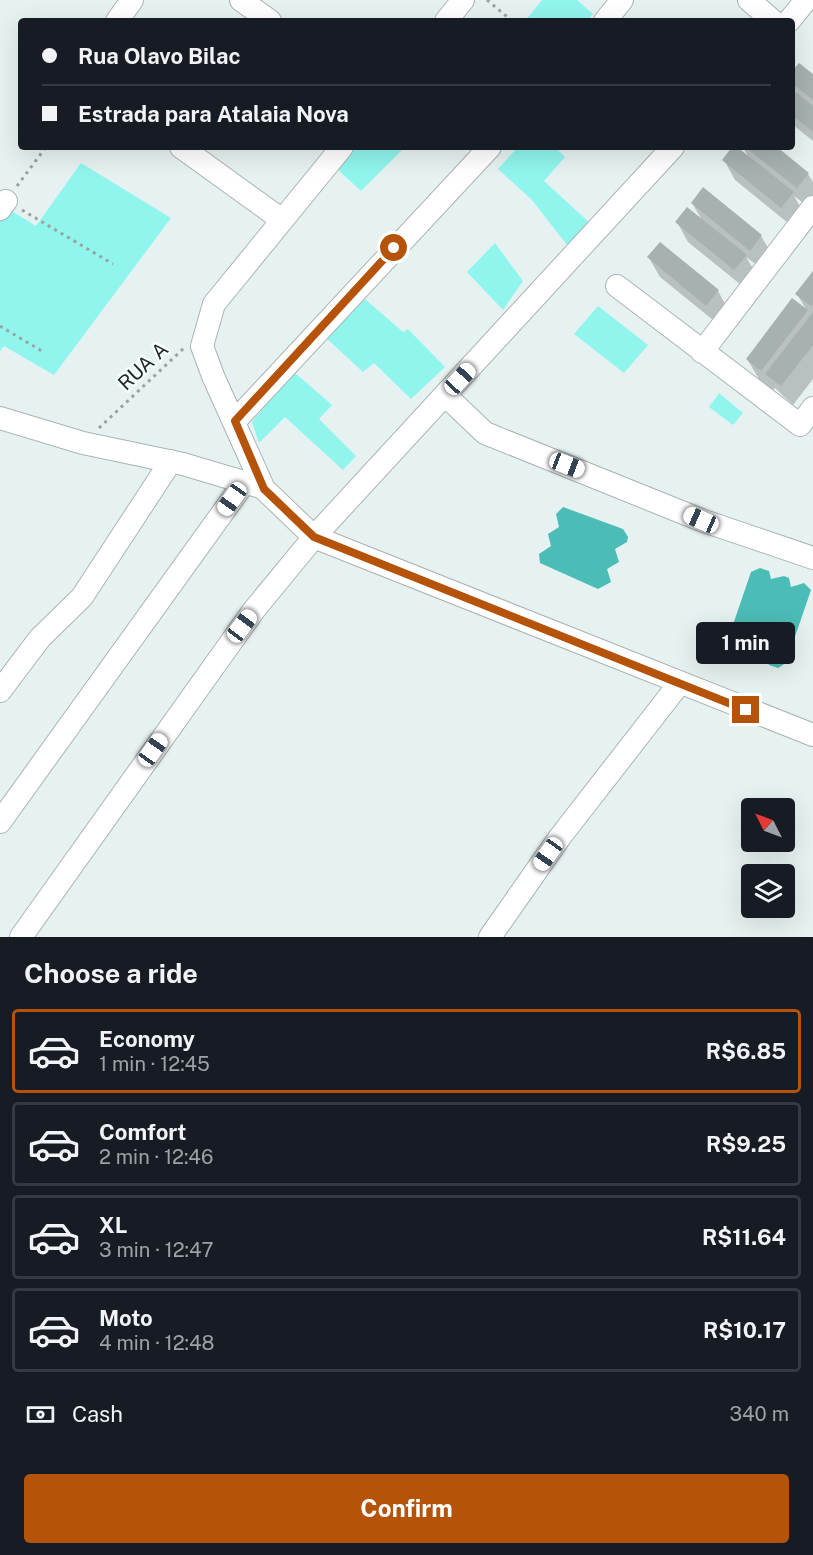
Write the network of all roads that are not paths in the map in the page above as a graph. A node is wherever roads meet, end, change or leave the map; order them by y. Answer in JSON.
{"nodes":[{"id":1,"x":132,"y":0,"type":"edge"},
{"id":2,"x":241,"y":0,"type":"edge"},
{"id":3,"x":463,"y":0,"type":"edge"},
{"id":4,"x":622,"y":0,"type":"edge"},
{"id":5,"x":749,"y":0,"type":"edge"},
{"id":6,"x":806,"y":0,"type":"edge"},
{"id":7,"x":119,"y":18,"type":"edge"},
{"id":8,"x":266,"y":18,"type":"edge"},
{"id":9,"x":448,"y":18,"type":"edge"},
{"id":10,"x":607,"y":18,"type":"edge"},
{"id":11,"x":770,"y":18,"type":"edge"},
{"id":12,"x":791,"y":18,"type":"edge"},
{"id":13,"x":186,"y":150,"type":"edge"},
{"id":14,"x":340,"y":150,"type":"edge"},
{"id":15,"x":487,"y":150,"type":"edge"},
{"id":16,"x":670,"y":150,"type":"edge"},
{"id":17,"x":813,"y":207,"type":"edge"},
{"id":18,"x":282,"y":220,"type":"junction"},
{"id":19,"x":617,"y":286,"type":"dead end"},
{"id":20,"x":702,"y":352,"type":"junction"},
{"id":21,"x":445,"y":395,"type":"junction"},
{"id":22,"x":0,"y":418,"type":"edge"},
{"id":23,"x":235,"y":421,"type":"junction"},
{"id":24,"x":809,"y":422,"type":"edge"},
{"id":25,"x":171,"y":461,"type":"junction"},
{"id":26,"x":254,"y":486,"type":"junction"},
{"id":27,"x":314,"y":537,"type":"junction"},
{"id":28,"x":813,"y":558,"type":"edge"},
{"id":29,"x":679,"y":684,"type":"junction"},
{"id":30,"x":0,"y":691,"type":"edge"},
{"id":31,"x":813,"y":735,"type":"edge"},
{"id":32,"x":0,"y":822,"type":"edge"},
{"id":33,"x":21,"y":937,"type":"edge"},
{"id":34,"x":490,"y":937,"type":"edge"}],
"edges":[{"from":1,"to":7,"type":"street"},
{"from":2,"to":8,"type":"street"},
{"from":3,"to":9,"type":"street"},
{"from":4,"to":10,"type":"street"},
{"from":5,"to":11,"type":"street"},
{"from":6,"to":12,"type":"street"},
{"from":13,"to":18,"type":"street"},
{"from":14,"to":18,"type":"street"},
{"from":15,"to":23,"type":"street"},
{"from":16,"to":21,"type":"street"},
{"from":17,"to":20,"type":"street"},
{"from":18,"to":23,"type":"street"},
{"from":19,"to":20,"type":"street"},
{"from":20,"to":24,"type":"street"},
{"from":21,"to":27,"type":"street"},
{"from":21,"to":28,"type":"street"},
{"from":22,"to":25,"type":"street"},
{"from":23,"to":26,"type":"street"},
{"from":25,"to":26,"type":"street"},
{"from":25,"to":30,"type":"street"},
{"from":26,"to":27,"type":"street"},
{"from":26,"to":32,"type":"street"},
{"from":27,"to":29,"type":"street"},
{"from":27,"to":33,"type":"street"},
{"from":29,"to":31,"type":"street"},
{"from":29,"to":34,"type":"street"}]}
